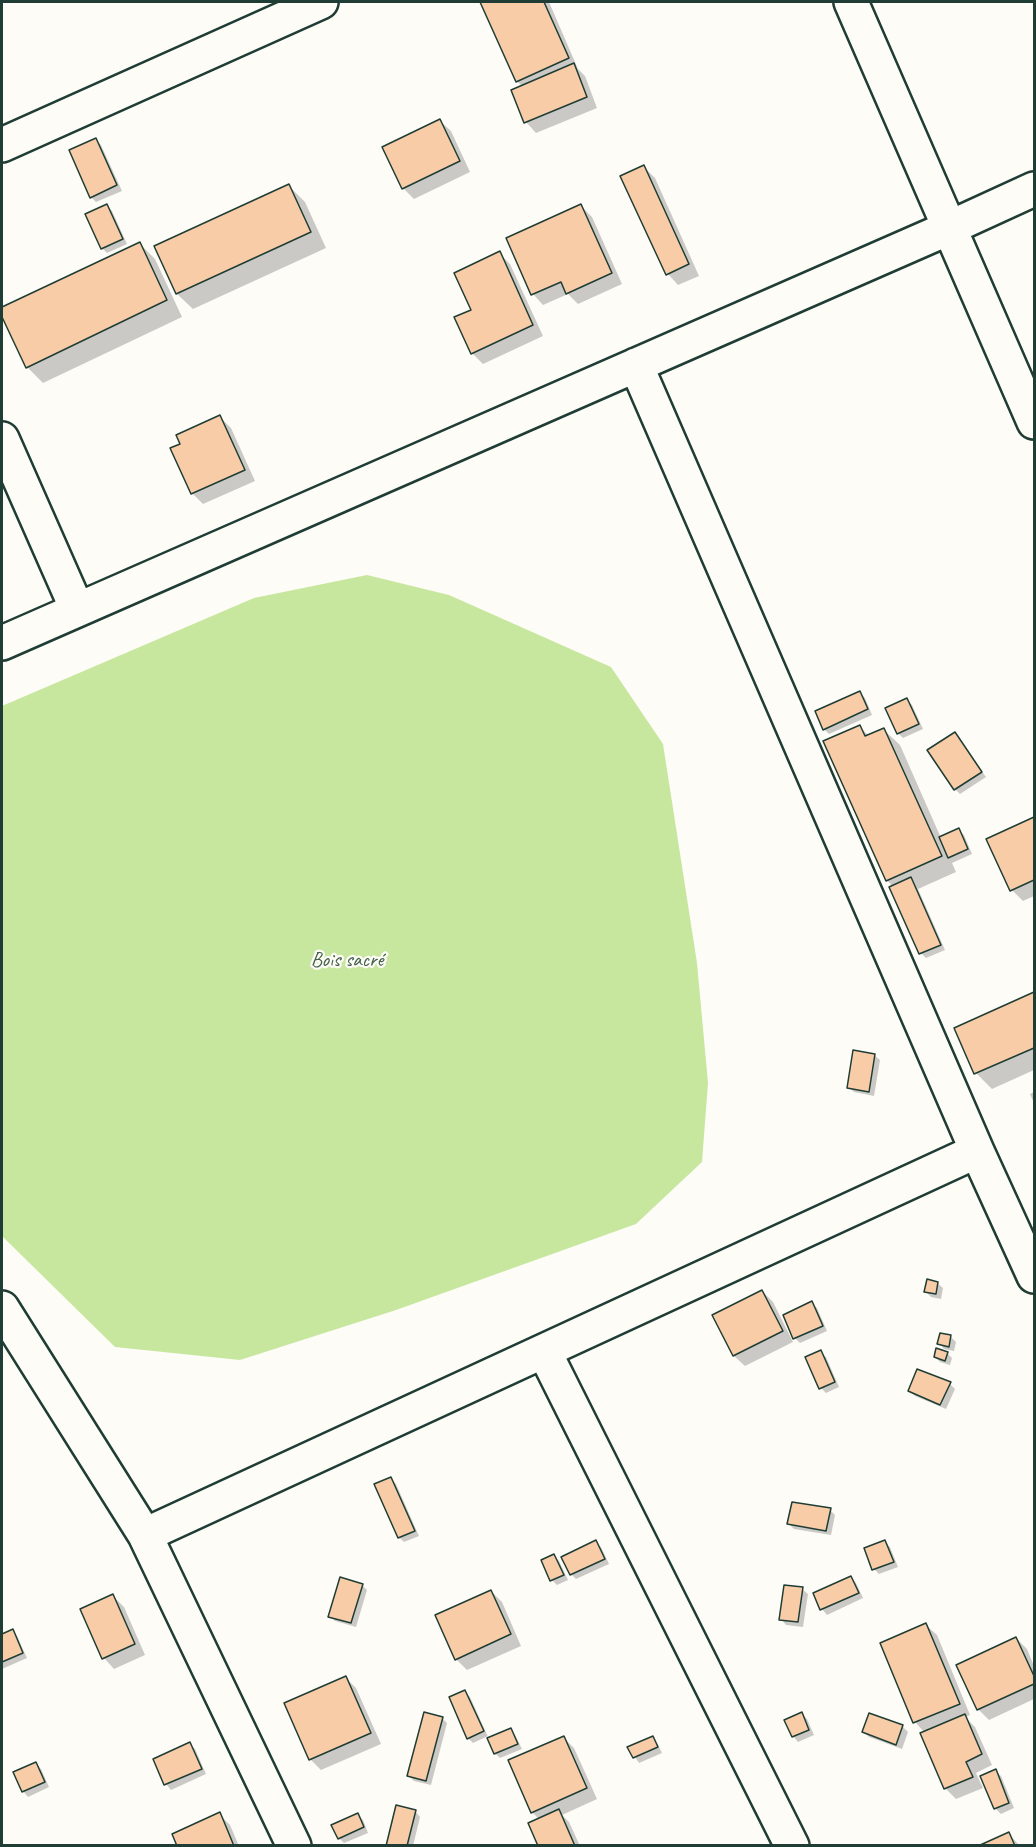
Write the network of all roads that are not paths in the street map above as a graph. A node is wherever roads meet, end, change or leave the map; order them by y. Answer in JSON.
{"nodes":[{"id":1,"x":321,"y":2,"type":"edge"},
{"id":2,"x":851,"y":2,"type":"edge"},
{"id":3,"x":2,"y":146,"type":"edge"},
{"id":4,"x":1035,"y":189,"type":"edge"},
{"id":5,"x":949,"y":228,"type":"junction"},
{"id":6,"x":636,"y":365,"type":"junction"},
{"id":7,"x":1035,"y":422,"type":"edge"},
{"id":8,"x":2,"y":440,"type":"edge"},
{"id":9,"x":77,"y":609,"type":"junction"},
{"id":10,"x":2,"y":643,"type":"edge"},
{"id":11,"x":977,"y":1151,"type":"junction"},
{"id":12,"x":1035,"y":1276,"type":"edge"},
{"id":13,"x":2,"y":1308,"type":"edge"},
{"id":14,"x":544,"y":1351,"type":"junction"},
{"id":15,"x":145,"y":1535,"type":"junction"},
{"id":16,"x":294,"y":1845,"type":"edge"},
{"id":17,"x":792,"y":1845,"type":"edge"}],
"edges":[{"from":1,"to":3,"type":"street"},
{"from":2,"to":5,"type":"street"},
{"from":4,"to":5,"type":"street"},
{"from":5,"to":6,"type":"street"},
{"from":5,"to":7,"type":"street"},
{"from":6,"to":9,"type":"street"},
{"from":6,"to":11,"type":"street"},
{"from":8,"to":9,"type":"street"},
{"from":9,"to":10,"type":"street"},
{"from":11,"to":12,"type":"street"},
{"from":11,"to":14,"type":"street"},
{"from":13,"to":15,"type":"street"},
{"from":14,"to":15,"type":"street"},
{"from":14,"to":17,"type":"street"},
{"from":15,"to":16,"type":"street"}]}
